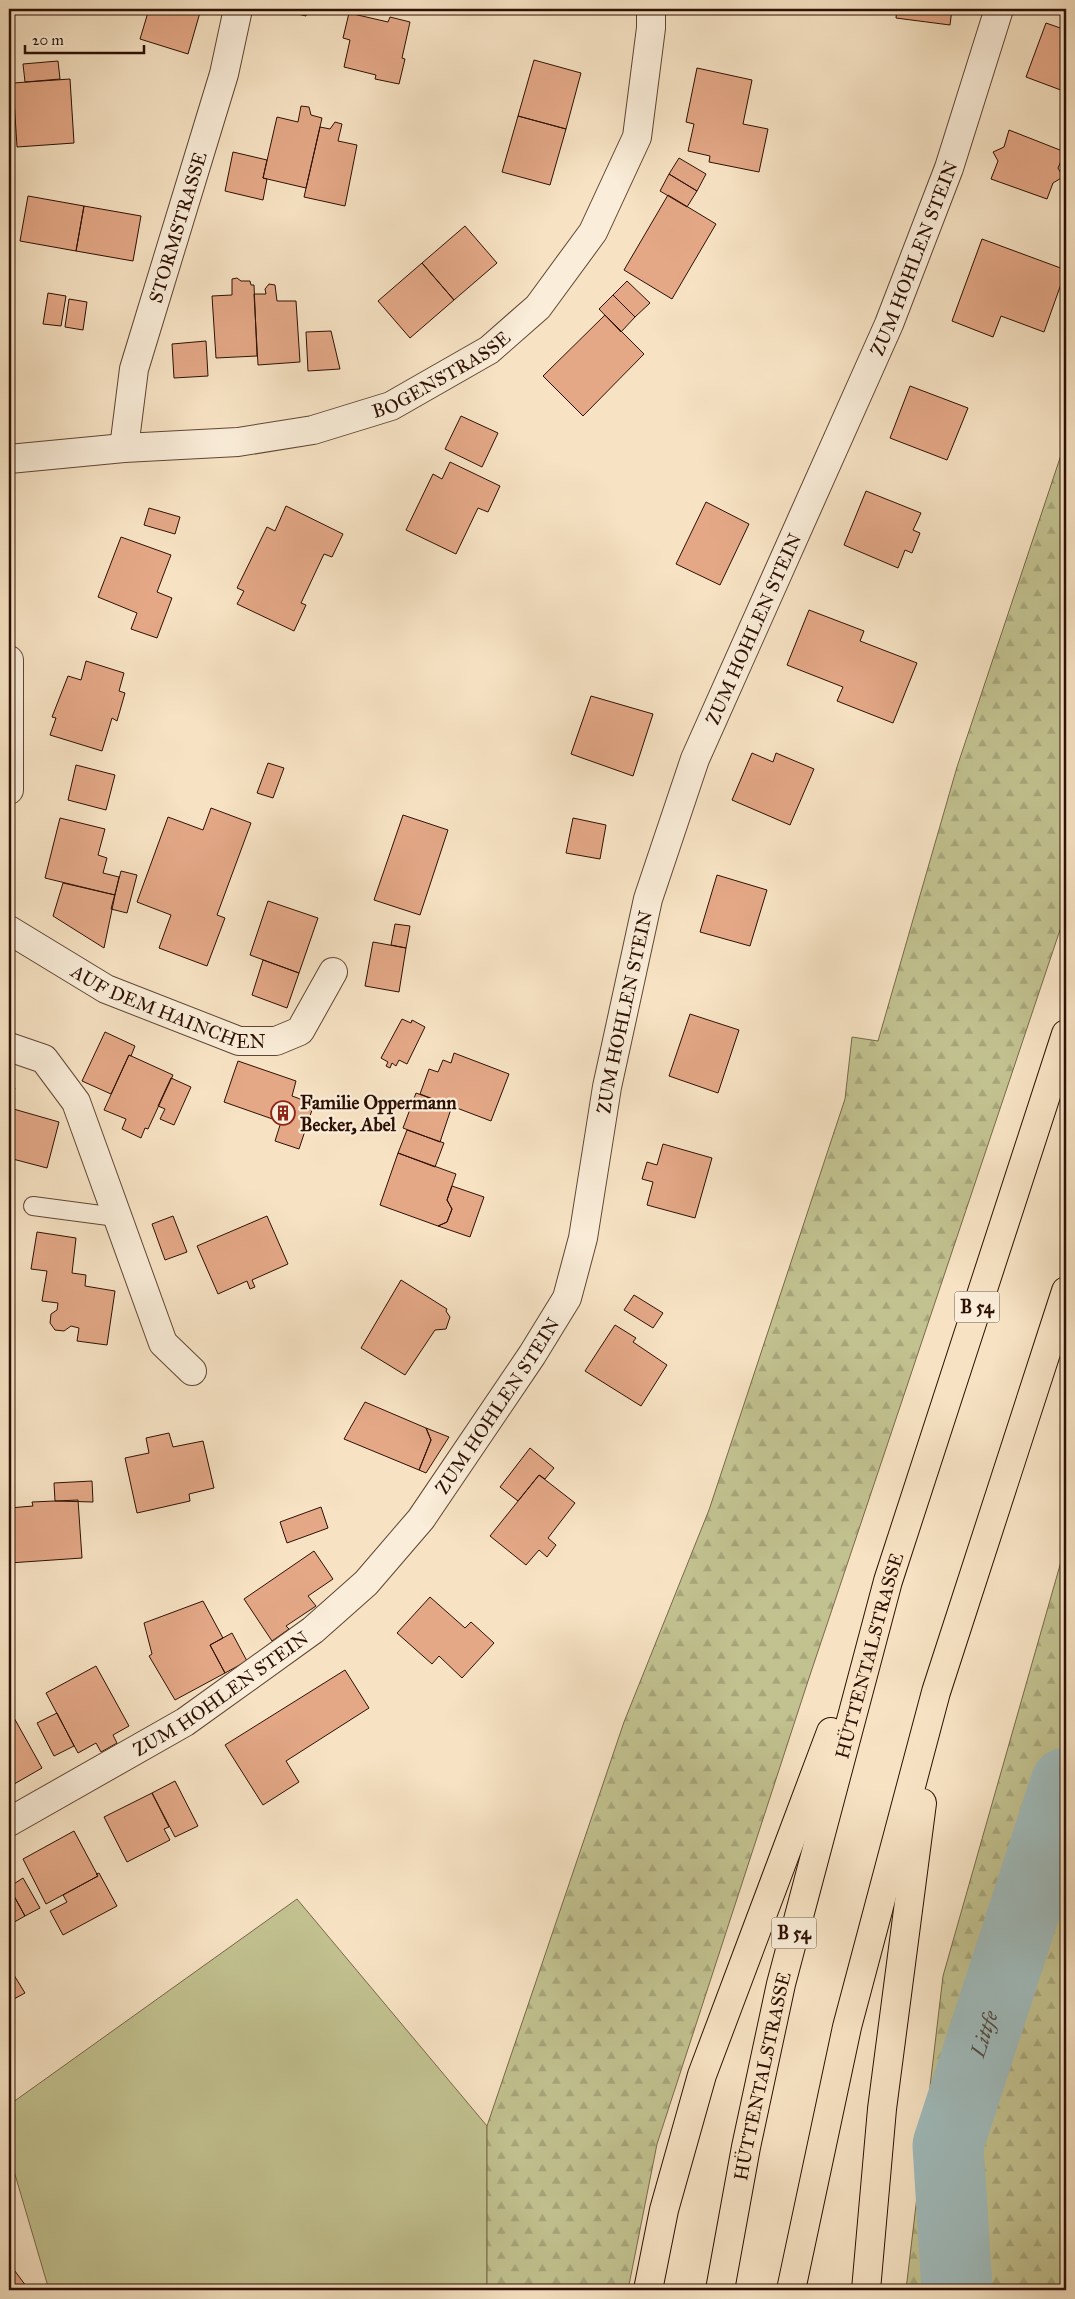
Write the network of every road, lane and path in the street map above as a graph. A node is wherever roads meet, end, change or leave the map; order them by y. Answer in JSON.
{"nodes":[{"id":1,"x":238,"y":9,"type":"edge"},
{"id":2,"x":651,"y":9,"type":"edge"},
{"id":3,"x":998,"y":9,"type":"edge"},
{"id":4,"x":124,"y":448,"type":"junction"},
{"id":5,"x":9,"y":459,"type":"edge"},
{"id":6,"x":9,"y":660,"type":"edge"},
{"id":7,"x":9,"y":790,"type":"edge"},
{"id":8,"x":9,"y":930,"type":"edge"},
{"id":9,"x":333,"y":972,"type":"dead end"},
{"id":10,"x":1066,"y":1034,"type":"edge"},
{"id":11,"x":9,"y":1047,"type":"edge"},
{"id":12,"x":34,"y":1206,"type":"dead end"},
{"id":13,"x":116,"y":1217,"type":"junction"},
{"id":14,"x":1066,"y":1291,"type":"edge"},
{"id":15,"x":192,"y":1371,"type":"dead end"},
{"id":16,"x":888,"y":1581,"type":"junction"},
{"id":17,"x":936,"y":1692,"type":"junction"},
{"id":18,"x":9,"y":1822,"type":"edge"},
{"id":19,"x":648,"y":2290,"type":"edge"},
{"id":20,"x":720,"y":2290,"type":"edge"},
{"id":21,"x":791,"y":2290,"type":"edge"},
{"id":22,"x":866,"y":2290,"type":"edge"}],
"edges":[{"from":1,"to":4,"type":"street","name":"STORMSTRASSE"},
{"from":2,"to":4,"type":"street","name":"BOGENSTRASSE"},
{"from":3,"to":18,"type":"street","name":"ZUM HOHLEN STEIN"},
{"from":4,"to":5,"type":"street","name":"BOGENSTRASSE"},
{"from":6,"to":7,"type":"street"},
{"from":8,"to":9,"type":"street","name":"AUF DEM HAINCHEN"},
{"from":10,"to":16,"type":"highway","name":"HÜTTENTALSTRASSE","number":"B 54"},
{"from":11,"to":13,"type":"street"},
{"from":12,"to":13,"type":"lane"},
{"from":13,"to":15,"type":"street"},
{"from":14,"to":17,"type":"highway"},
{"from":16,"to":19,"type":"highway"},
{"from":16,"to":20,"type":"highway","name":"HÜTTENTALSTRASSE","number":"B 54"},
{"from":17,"to":21,"type":"highway"},
{"from":17,"to":22,"type":"highway"}]}
